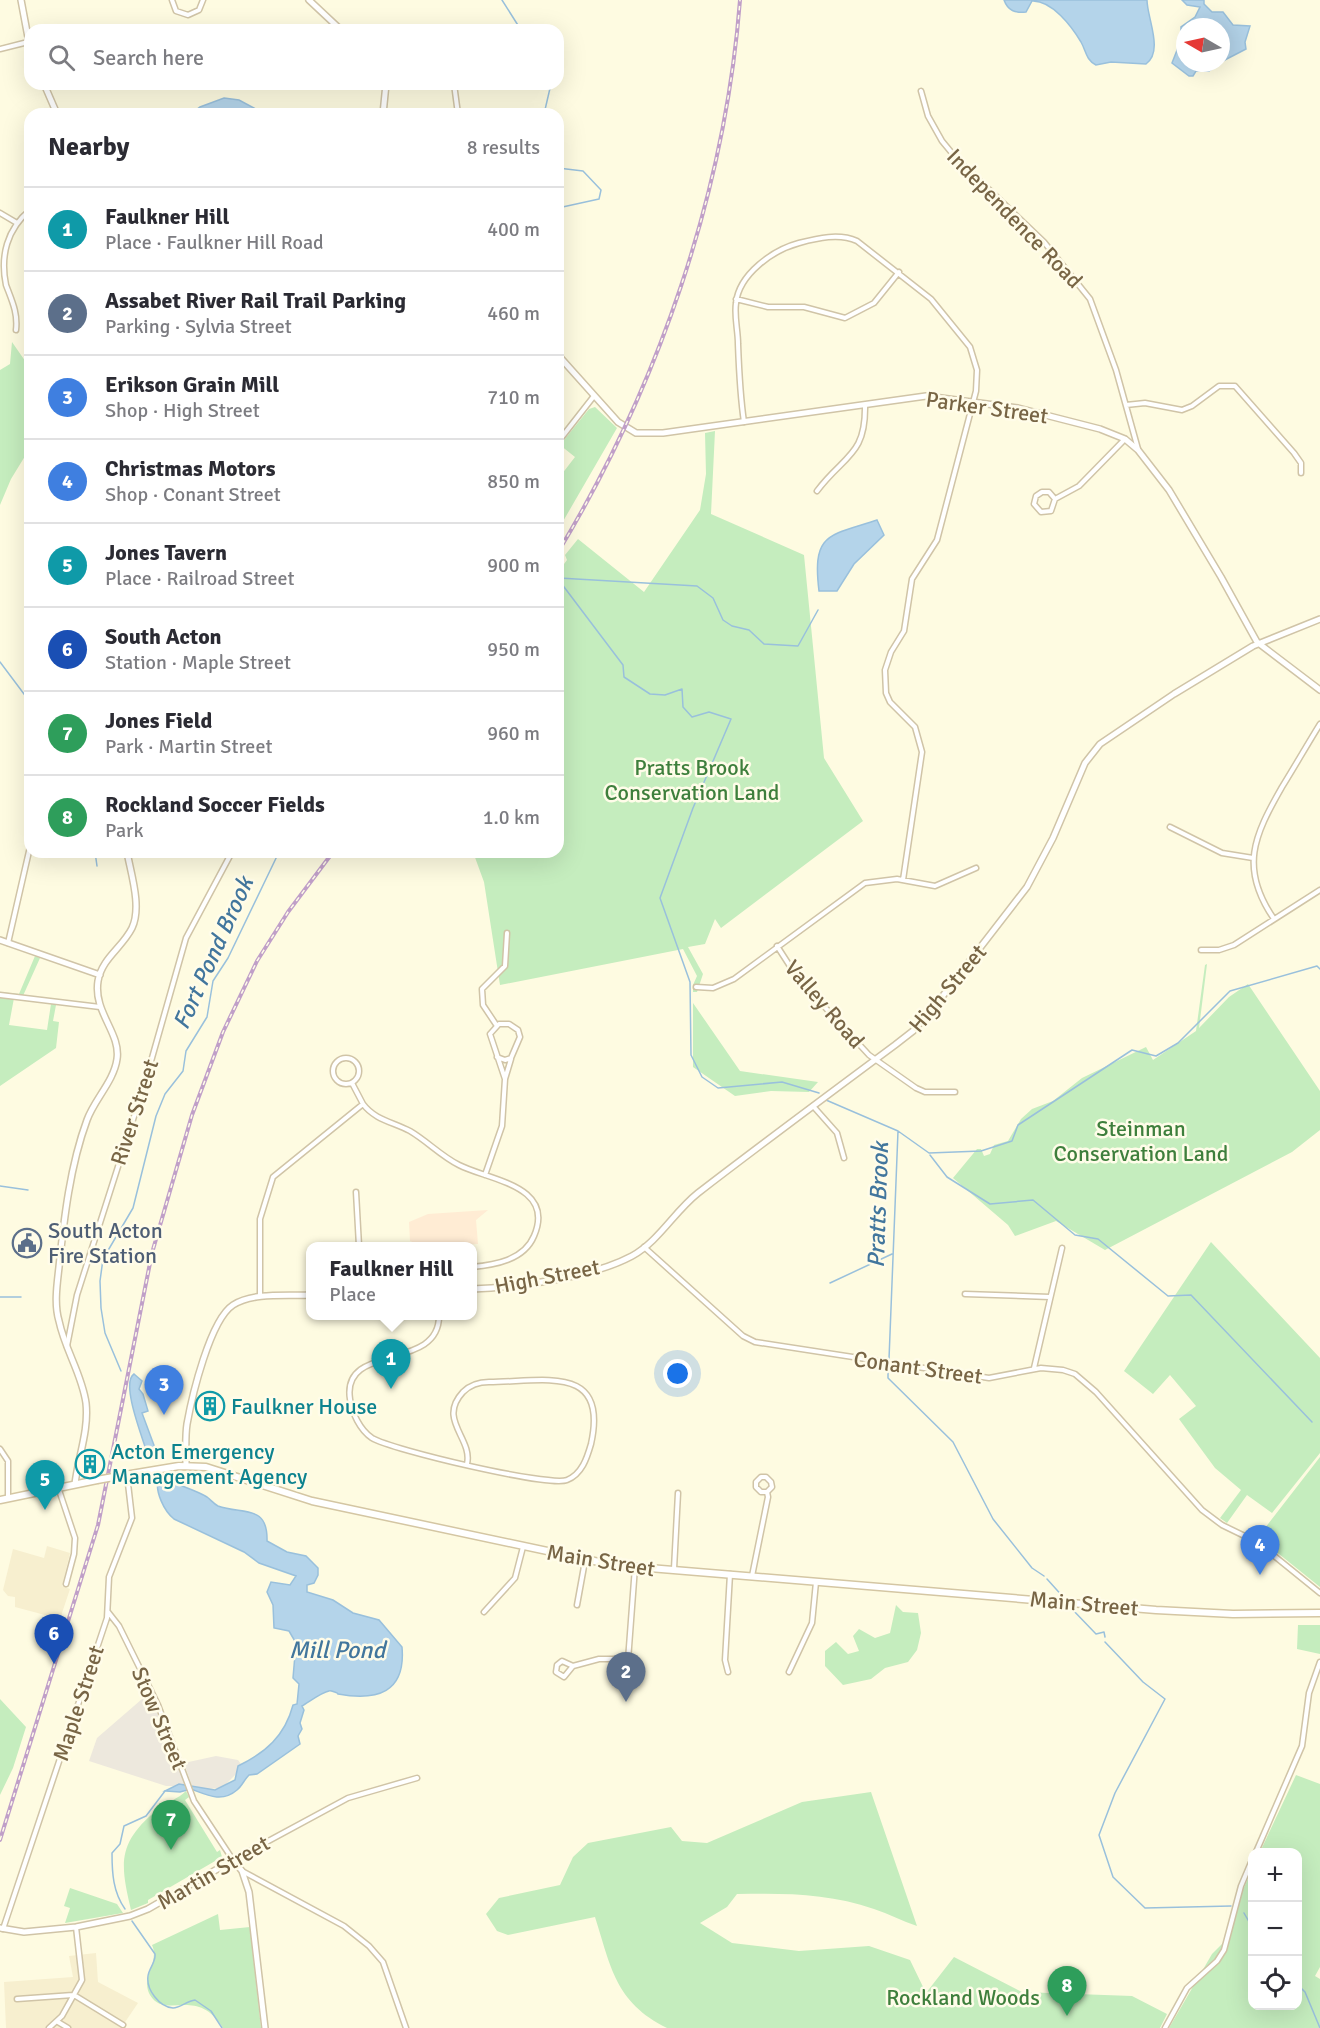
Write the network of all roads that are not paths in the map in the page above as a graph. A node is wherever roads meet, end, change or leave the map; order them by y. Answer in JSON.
{"nodes":[{"id":1,"x":21,"y":0,"type":"edge"},
{"id":2,"x":172,"y":0,"type":"edge"},
{"id":3,"x":203,"y":0,"type":"edge"},
{"id":4,"x":309,"y":0,"type":"edge"},
{"id":5,"x":25,"y":24,"type":"edge"},
{"id":6,"x":335,"y":24,"type":"edge"},
{"id":7,"x":24,"y":46,"type":"edge"},
{"id":8,"x":0,"y":49,"type":"edge"},
{"id":9,"x":47,"y":90,"type":"edge"},
{"id":10,"x":385,"y":90,"type":"edge"},
{"id":11,"x":455,"y":90,"type":"edge"},
{"id":12,"x":921,"y":91,"type":"dead end"},
{"id":13,"x":54,"y":108,"type":"edge"},
{"id":14,"x":384,"y":108,"type":"edge"},
{"id":15,"x":457,"y":108,"type":"edge"},
{"id":16,"x":0,"y":213,"type":"edge"},
{"id":17,"x":24,"y":216,"type":"edge"},
{"id":18,"x":17,"y":223,"type":"junction"},
{"id":19,"x":899,"y":272,"type":"junction"},
{"id":20,"x":736,"y":299,"type":"junction"},
{"id":21,"x":16,"y":330,"type":"dead end"},
{"id":22,"x":564,"y":362,"type":"edge"},
{"id":23,"x":594,"y":396,"type":"junction"},
{"id":24,"x":973,"y":401,"type":"junction"},
{"id":25,"x":865,"y":404,"type":"junction"},
{"id":26,"x":1126,"y":405,"type":"junction"},
{"id":27,"x":744,"y":422,"type":"junction"},
{"id":28,"x":564,"y":434,"type":"edge"},
{"id":29,"x":1125,"y":439,"type":"junction"},
{"id":30,"x":1138,"y":450,"type":"junction"},
{"id":31,"x":1301,"y":472,"type":"dead end"},
{"id":32,"x":817,"y":491,"type":"dead end"},
{"id":33,"x":1055,"y":499,"type":"junction"},
{"id":34,"x":1320,"y":619,"type":"edge"},
{"id":35,"x":1258,"y":644,"type":"junction"},
{"id":36,"x":1320,"y":690,"type":"edge"},
{"id":37,"x":1320,"y":724,"type":"edge"},
{"id":38,"x":1170,"y":827,"type":"dead end"},
{"id":39,"x":27,"y":858,"type":"edge"},
{"id":40,"x":128,"y":858,"type":"edge"},
{"id":41,"x":229,"y":858,"type":"edge"},
{"id":42,"x":1253,"y":858,"type":"junction"},
{"id":43,"x":976,"y":868,"type":"dead end"},
{"id":44,"x":903,"y":880,"type":"junction"},
{"id":45,"x":1320,"y":890,"type":"edge"},
{"id":46,"x":1274,"y":918,"type":"junction"},
{"id":47,"x":507,"y":933,"type":"dead end"},
{"id":48,"x":0,"y":940,"type":"edge"},
{"id":49,"x":8,"y":942,"type":"junction"},
{"id":50,"x":777,"y":946,"type":"junction"},
{"id":51,"x":1201,"y":950,"type":"dead end"},
{"id":52,"x":100,"y":975,"type":"junction"},
{"id":53,"x":696,"y":987,"type":"dead end"},
{"id":54,"x":0,"y":995,"type":"edge"},
{"id":55,"x":100,"y":1007,"type":"junction"},
{"id":56,"x":497,"y":1026,"type":"junction"},
{"id":57,"x":497,"y":1057,"type":"junction"},
{"id":58,"x":511,"y":1058,"type":"junction"},
{"id":59,"x":875,"y":1060,"type":"junction"},
{"id":60,"x":504,"y":1079,"type":"junction"},
{"id":61,"x":352,"y":1083,"type":"junction"},
{"id":62,"x":955,"y":1092,"type":"dead end"},
{"id":63,"x":363,"y":1104,"type":"junction"},
{"id":64,"x":813,"y":1106,"type":"junction"},
{"id":65,"x":844,"y":1158,"type":"dead end"},
{"id":66,"x":485,"y":1175,"type":"junction"},
{"id":67,"x":356,"y":1192,"type":"dead end"},
{"id":68,"x":359,"y":1242,"type":"edge"},
{"id":69,"x":644,"y":1247,"type":"junction"},
{"id":70,"x":1062,"y":1248,"type":"dead end"},
{"id":71,"x":477,"y":1266,"type":"edge"},
{"id":72,"x":477,"y":1289,"type":"edge"},
{"id":73,"x":965,"y":1294,"type":"dead end"},
{"id":74,"x":306,"y":1295,"type":"edge"},
{"id":75,"x":1050,"y":1297,"type":"junction"},
{"id":76,"x":260,"y":1298,"type":"junction"},
{"id":77,"x":438,"y":1320,"type":"edge"},
{"id":78,"x":68,"y":1346,"type":"junction"},
{"id":79,"x":1034,"y":1368,"type":"junction"},
{"id":80,"x":0,"y":1449,"type":"edge"},
{"id":81,"x":467,"y":1464,"type":"junction"},
{"id":82,"x":186,"y":1465,"type":"junction"},
{"id":83,"x":127,"y":1475,"type":"junction"},
{"id":84,"x":75,"y":1484,"type":"junction"},
{"id":85,"x":58,"y":1487,"type":"junction"},
{"id":86,"x":767,"y":1492,"type":"junction"},
{"id":87,"x":678,"y":1493,"type":"dead end"},
{"id":88,"x":8,"y":1498,"type":"junction"},
{"id":89,"x":0,"y":1500,"type":"edge"},
{"id":90,"x":523,"y":1547,"type":"junction"},
{"id":91,"x":585,"y":1561,"type":"junction"},
{"id":92,"x":635,"y":1568,"type":"junction"},
{"id":93,"x":674,"y":1570,"type":"junction"},
{"id":94,"x":730,"y":1574,"type":"junction"},
{"id":95,"x":752,"y":1576,"type":"junction"},
{"id":96,"x":816,"y":1581,"type":"junction"},
{"id":97,"x":66,"y":1584,"type":"dead end"},
{"id":98,"x":1320,"y":1593,"type":"edge"},
{"id":99,"x":577,"y":1605,"type":"dead end"},
{"id":100,"x":108,"y":1612,"type":"junction"},
{"id":101,"x":484,"y":1612,"type":"dead end"},
{"id":102,"x":1320,"y":1612,"type":"edge"},
{"id":103,"x":628,"y":1659,"type":"junction"},
{"id":104,"x":1320,"y":1662,"type":"edge"},
{"id":105,"x":573,"y":1666,"type":"junction"},
{"id":106,"x":728,"y":1672,"type":"dead end"},
{"id":107,"x":789,"y":1672,"type":"dead end"},
{"id":108,"x":626,"y":1687,"type":"dead end"},
{"id":109,"x":417,"y":1778,"type":"dead end"},
{"id":110,"x":1258,"y":1848,"type":"edge"},
{"id":111,"x":233,"y":1860,"type":"junction"},
{"id":112,"x":1248,"y":1869,"type":"edge"},
{"id":113,"x":242,"y":1871,"type":"junction"},
{"id":114,"x":76,"y":1927,"type":"junction"},
{"id":115,"x":1,"y":1929,"type":"edge"},
{"id":116,"x":74,"y":1995,"type":"junction"},
{"id":117,"x":17,"y":1999,"type":"dead end"},
{"id":118,"x":58,"y":2022,"type":"junction"},
{"id":119,"x":123,"y":2025,"type":"dead end"},
{"id":120,"x":49,"y":2028,"type":"edge"},
{"id":121,"x":68,"y":2028,"type":"edge"},
{"id":122,"x":265,"y":2028,"type":"edge"},
{"id":123,"x":406,"y":2028,"type":"edge"},
{"id":124,"x":1165,"y":2028,"type":"edge"}],
"edges":[{"from":1,"to":5,"type":"street"},
{"from":2,"to":3,"type":"street"},
{"from":4,"to":6,"type":"street"},
{"from":7,"to":8,"type":"street"},
{"from":9,"to":13,"type":"street"},
{"from":10,"to":14,"type":"street"},
{"from":11,"to":15,"type":"street"},
{"from":12,"to":26,"type":"street","name":"Independence Road"},
{"from":16,"to":18,"type":"street"},
{"from":17,"to":18,"type":"street"},
{"from":18,"to":21,"type":"street"},
{"from":19,"to":20,"type":"street"},
{"from":19,"to":20,"type":"street"},
{"from":19,"to":24,"type":"street"},
{"from":20,"to":27,"type":"street"},
{"from":22,"to":23,"type":"street","name":"Parker Street"},
{"from":23,"to":27,"type":"street","name":"Parker Street"},
{"from":23,"to":28,"type":"street"},
{"from":24,"to":25,"type":"street","name":"Parker Street"},
{"from":24,"to":29,"type":"street","name":"Parker Street"},
{"from":24,"to":44,"type":"street"},
{"from":25,"to":27,"type":"street","name":"Parker Street"},
{"from":25,"to":32,"type":"street"},
{"from":26,"to":30,"type":"street","name":"Independence Road"},
{"from":26,"to":31,"type":"street"},
{"from":29,"to":30,"type":"street","name":"Parker Street"},
{"from":29,"to":33,"type":"street"},
{"from":30,"to":35,"type":"street","name":"Parker Street"},
{"from":33,"to":33,"type":"street"},
{"from":34,"to":35,"type":"street","name":"High Street"},
{"from":35,"to":36,"type":"street","name":"Parker Street"},
{"from":35,"to":59,"type":"street","name":"High Street"},
{"from":37,"to":42,"type":"street"},
{"from":38,"to":42,"type":"street"},
{"from":39,"to":49,"type":"street"},
{"from":40,"to":52,"type":"street"},
{"from":41,"to":78,"type":"street","name":"River Street"},
{"from":42,"to":46,"type":"street"},
{"from":43,"to":44,"type":"street"},
{"from":44,"to":50,"type":"street"},
{"from":45,"to":46,"type":"street"},
{"from":46,"to":51,"type":"street"},
{"from":47,"to":56,"type":"street"},
{"from":48,"to":49,"type":"street"},
{"from":49,"to":52,"type":"street"},
{"from":50,"to":53,"type":"street"},
{"from":50,"to":59,"type":"street","name":"Valley Road"},
{"from":52,"to":55,"type":"street"},
{"from":54,"to":55,"type":"street"},
{"from":55,"to":78,"type":"street"},
{"from":56,"to":57,"type":"street"},
{"from":56,"to":58,"type":"street"},
{"from":57,"to":58,"type":"street"},
{"from":57,"to":60,"type":"street"},
{"from":58,"to":60,"type":"street"},
{"from":59,"to":62,"type":"street","name":"Valley Road"},
{"from":59,"to":64,"type":"street","name":"High Street"},
{"from":60,"to":66,"type":"street"},
{"from":61,"to":61,"type":"street"},
{"from":61,"to":63,"type":"street"},
{"from":63,"to":66,"type":"street"},
{"from":63,"to":76,"type":"street"},
{"from":64,"to":65,"type":"street"},
{"from":64,"to":69,"type":"street","name":"High Street"},
{"from":66,"to":71,"type":"street"},
{"from":67,"to":68,"type":"street"},
{"from":69,"to":72,"type":"street","name":"High Street"},
{"from":69,"to":79,"type":"street","name":"Conant Street"},
{"from":70,"to":75,"type":"street"},
{"from":73,"to":75,"type":"street"},
{"from":74,"to":76,"type":"street"},
{"from":75,"to":79,"type":"street"},
{"from":76,"to":82,"type":"street"},
{"from":77,"to":81,"type":"street"},
{"from":78,"to":84,"type":"street"},
{"from":79,"to":98,"type":"street","name":"Conant Street"},
{"from":80,"to":88,"type":"street"},
{"from":81,"to":81,"type":"street"},
{"from":82,"to":83,"type":"main road","name":"Main Street"},
{"from":82,"to":90,"type":"main road","name":"Main Street"},
{"from":83,"to":84,"type":"main road","name":"Main Street","bridge":true},
{"from":83,"to":100,"type":"street","name":"Maple Street"},
{"from":84,"to":85,"type":"main road","name":"Main Street"},
{"from":85,"to":88,"type":"main road","name":"Main Street"},
{"from":85,"to":97,"type":"street"},
{"from":86,"to":86,"type":"street"},
{"from":86,"to":95,"type":"street"},
{"from":87,"to":93,"type":"street"},
{"from":88,"to":89,"type":"main road","name":"Main Street"},
{"from":90,"to":91,"type":"main road","name":"Main Street"},
{"from":90,"to":101,"type":"street"},
{"from":91,"to":92,"type":"main road","name":"Main Street"},
{"from":91,"to":99,"type":"street"},
{"from":92,"to":93,"type":"main road","name":"Main Street"},
{"from":92,"to":103,"type":"street"},
{"from":93,"to":94,"type":"main road","name":"Main Street"},
{"from":94,"to":95,"type":"main road","name":"Main Street"},
{"from":94,"to":106,"type":"street"},
{"from":95,"to":96,"type":"main road","name":"Main Street"},
{"from":96,"to":102,"type":"main road","name":"Main Street"},
{"from":96,"to":107,"type":"street"},
{"from":100,"to":111,"type":"street","name":"Stow Street"},
{"from":100,"to":115,"type":"street","name":"Maple Street"},
{"from":103,"to":105,"type":"street"},
{"from":103,"to":108,"type":"street"},
{"from":104,"to":110,"type":"street"},
{"from":105,"to":105,"type":"street"},
{"from":109,"to":111,"type":"street","name":"Martin Street"},
{"from":111,"to":113,"type":"street","name":"Stow Street"},
{"from":111,"to":114,"type":"street","name":"Martin Street"},
{"from":112,"to":124,"type":"street"},
{"from":113,"to":122,"type":"street","name":"Stow Street"},
{"from":113,"to":123,"type":"street"},
{"from":114,"to":115,"type":"street","name":"Martin Street"},
{"from":114,"to":116,"type":"street"},
{"from":116,"to":117,"type":"street"},
{"from":116,"to":118,"type":"street"},
{"from":116,"to":119,"type":"street"},
{"from":118,"to":120,"type":"street"},
{"from":118,"to":121,"type":"street"}]}
